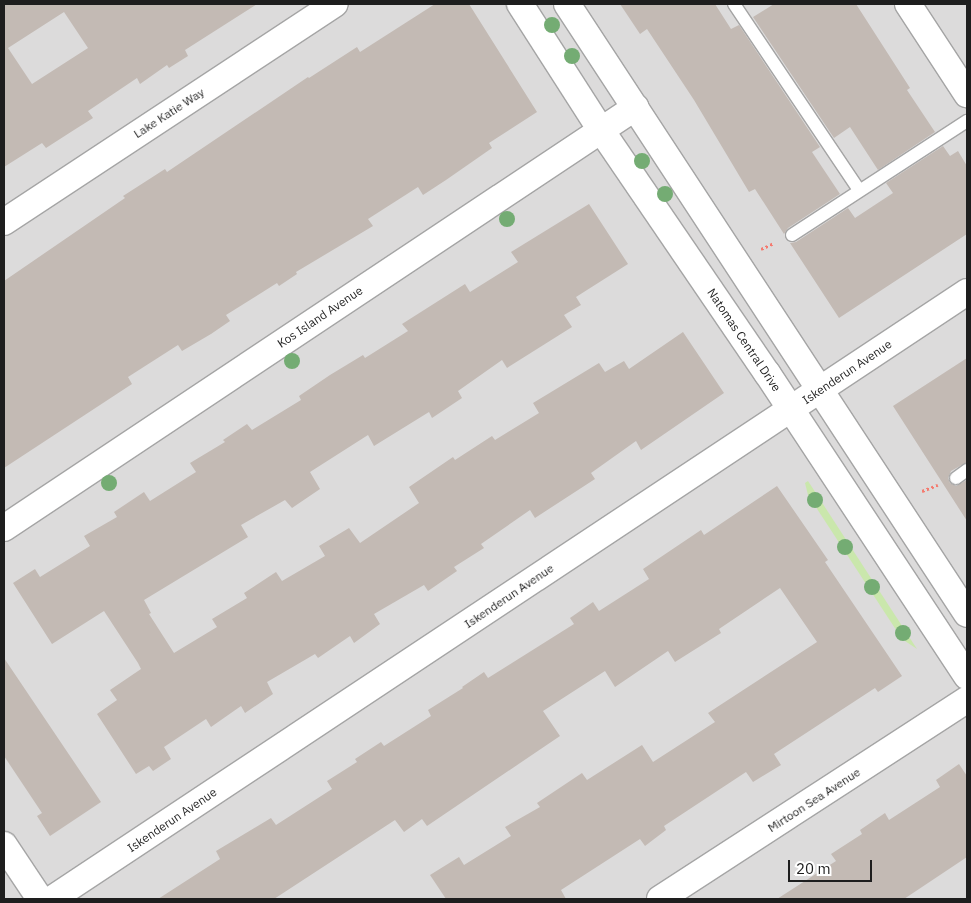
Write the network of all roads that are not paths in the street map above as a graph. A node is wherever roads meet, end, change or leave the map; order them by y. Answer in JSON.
{"nodes":[{"id":1,"x":335,"y":4,"type":"edge"},
{"id":2,"x":520,"y":4,"type":"edge"},
{"id":3,"x":567,"y":4,"type":"edge"},
{"id":4,"x":734,"y":4,"type":"edge"},
{"id":5,"x":908,"y":4,"type":"edge"},
{"id":6,"x":967,"y":94,"type":"edge"},
{"id":7,"x":636,"y":107,"type":"junction"},
{"id":8,"x":967,"y":121,"type":"edge"},
{"id":9,"x":601,"y":130,"type":"junction"},
{"id":10,"x":859,"y":190,"type":"junction"},
{"id":11,"x":4,"y":222,"type":"edge"},
{"id":12,"x":792,"y":235,"type":"dead end"},
{"id":13,"x":967,"y":292,"type":"edge"},
{"id":14,"x":820,"y":390,"type":"junction"},
{"id":15,"x":791,"y":410,"type":"junction"},
{"id":16,"x":967,"y":470,"type":"edge"},
{"id":17,"x":956,"y":478,"type":"dead end"},
{"id":18,"x":4,"y":528,"type":"edge"},
{"id":19,"x":967,"y":614,"type":"edge"},
{"id":20,"x":967,"y":676,"type":"edge"},
{"id":21,"x":967,"y":700,"type":"edge"},
{"id":22,"x":4,"y":846,"type":"edge"},
{"id":23,"x":40,"y":899,"type":"edge"},
{"id":24,"x":52,"y":899,"type":"edge"},
{"id":25,"x":660,"y":899,"type":"edge"}],
"edges":[{"from":1,"to":11,"type":"street","name":"Lake Katie Way"},
{"from":2,"to":9,"type":"street","name":"Natomas Central Drive"},
{"from":3,"to":7,"type":"street"},
{"from":4,"to":10,"type":"lane"},
{"from":5,"to":6,"type":"street"},
{"from":7,"to":9,"type":"street","name":"Kos Island Avenue"},
{"from":7,"to":14,"type":"street"},
{"from":8,"to":10,"type":"lane"},
{"from":9,"to":15,"type":"street","name":"Natomas Central Drive"},
{"from":9,"to":18,"type":"street","name":"Kos Island Avenue"},
{"from":10,"to":12,"type":"lane"},
{"from":13,"to":14,"type":"street","name":"Iskenderun Avenue"},
{"from":14,"to":15,"type":"street","name":"Iskenderun Avenue"},
{"from":14,"to":19,"type":"street"},
{"from":15,"to":20,"type":"street","name":"Natomas Central Drive"},
{"from":15,"to":24,"type":"street","name":"Iskenderun Avenue"},
{"from":16,"to":17,"type":"lane"},
{"from":21,"to":25,"type":"street","name":"Mirtoon Sea Avenue"},
{"from":22,"to":23,"type":"street"}]}
